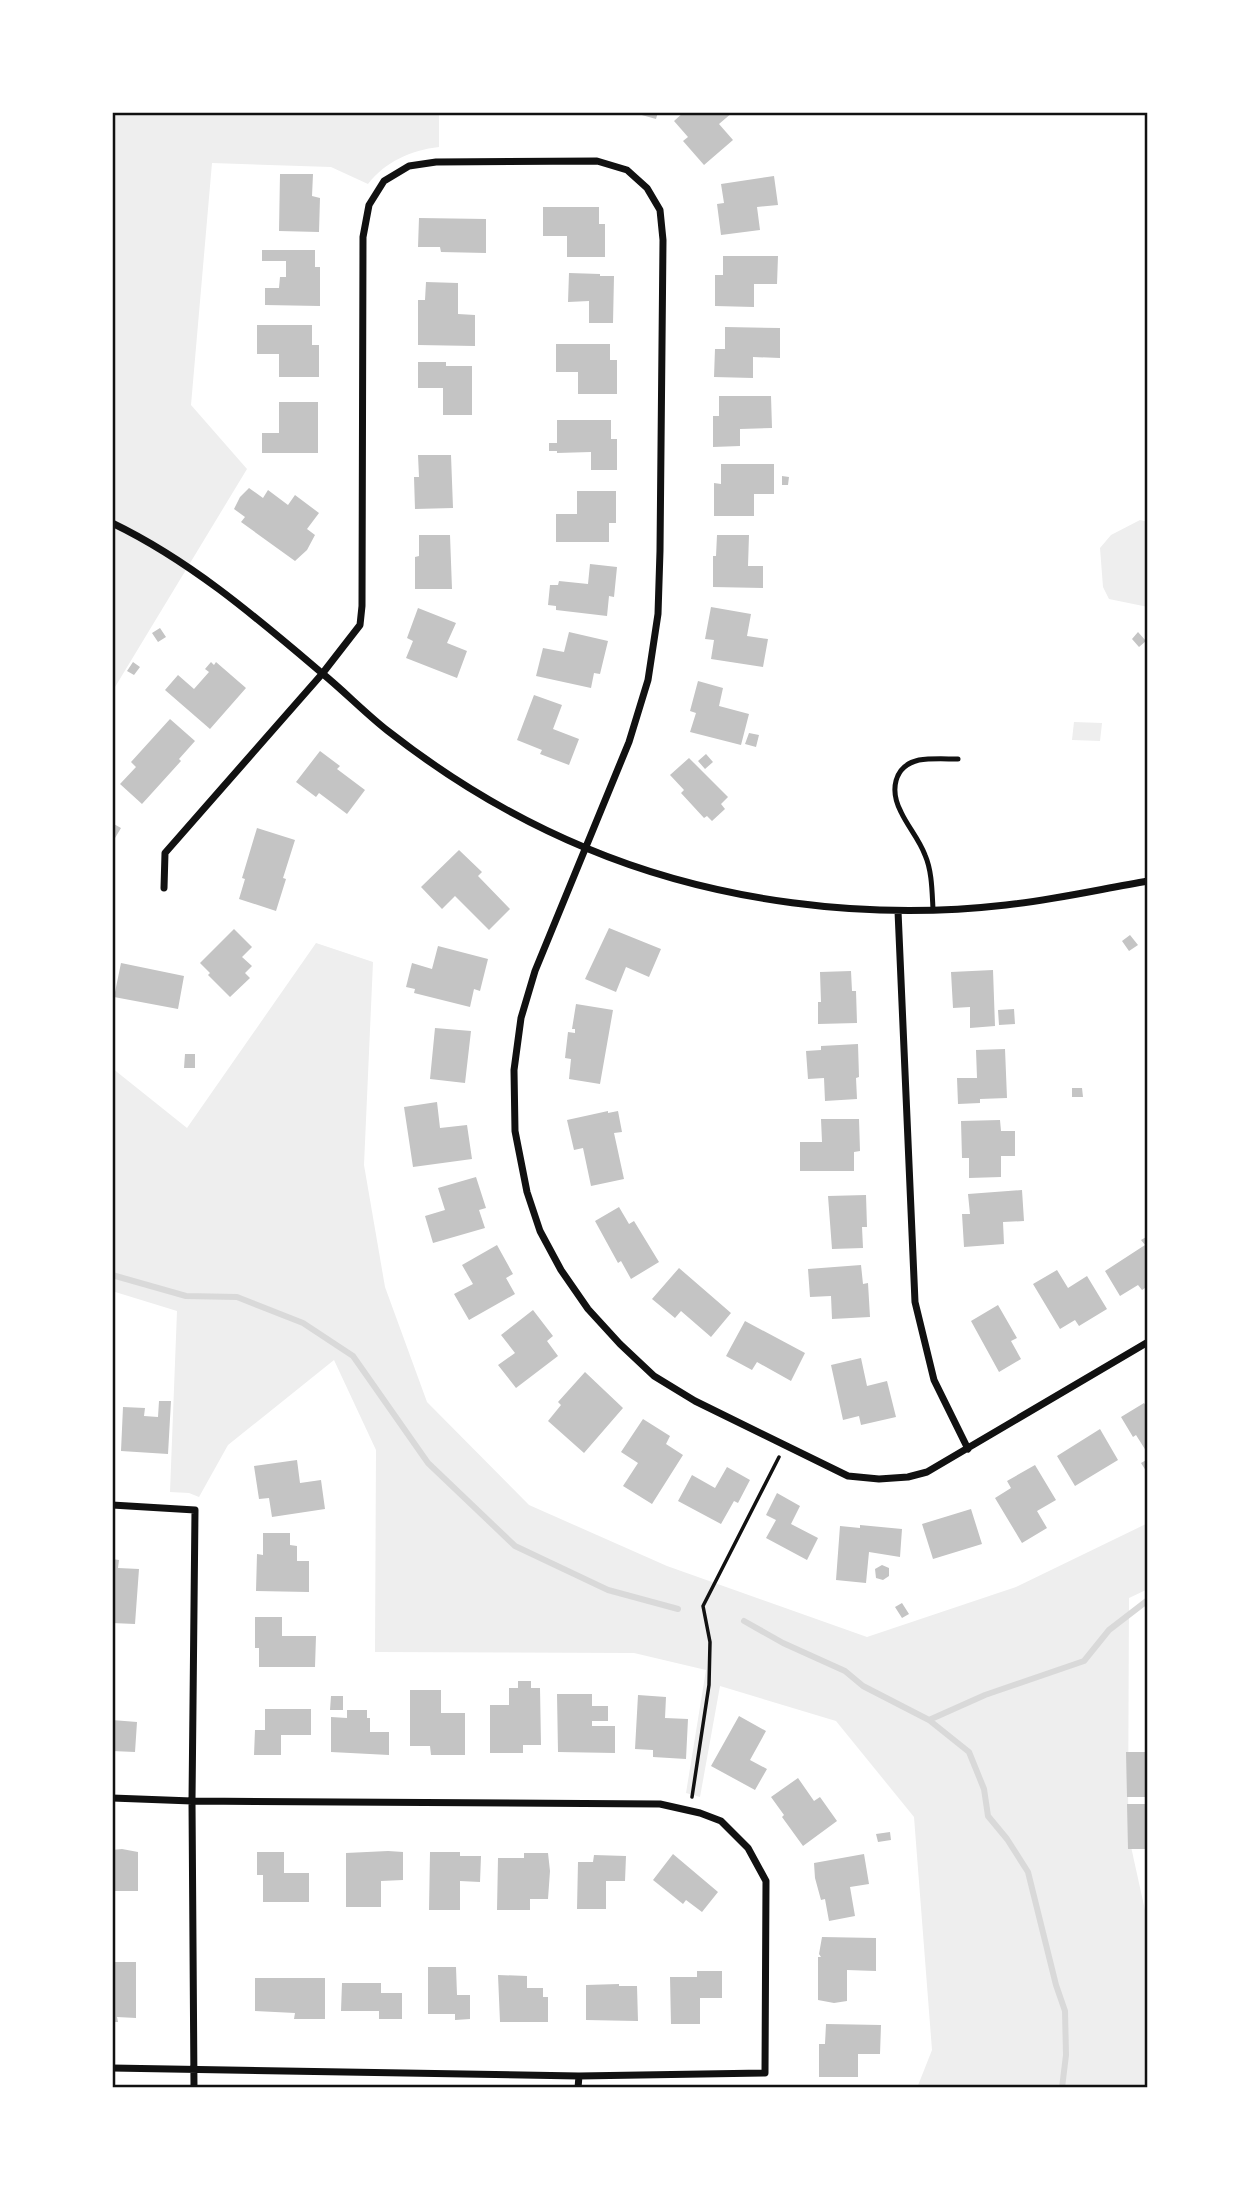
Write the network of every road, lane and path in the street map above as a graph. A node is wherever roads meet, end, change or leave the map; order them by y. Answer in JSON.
{"nodes":[{"id":1,"x":112,"y":523,"type":"edge"},
{"id":2,"x":323,"y":674,"type":"junction"},
{"id":3,"x":958,"y":759,"type":"dead end"},
{"id":4,"x":586,"y":849,"type":"junction"},
{"id":5,"x":1148,"y":881,"type":"edge"},
{"id":6,"x":164,"y":888,"type":"dead end"},
{"id":7,"x":933,"y":909,"type":"junction"},
{"id":8,"x":898,"y":911,"type":"junction"},
{"id":9,"x":1148,"y":1342,"type":"edge"},
{"id":10,"x":785,"y":1446,"type":"junction"},
{"id":11,"x":968,"y":1449,"type":"junction"},
{"id":12,"x":112,"y":1505,"type":"edge"},
{"id":13,"x":112,"y":1798,"type":"edge"},
{"id":14,"x":192,"y":1801,"type":"junction"},
{"id":15,"x":689,"y":1810,"type":"junction"},
{"id":16,"x":112,"y":2068,"type":"edge"},
{"id":17,"x":194,"y":2068,"type":"junction"},
{"id":18,"x":579,"y":2076,"type":"junction"},
{"id":19,"x":194,"y":2088,"type":"edge"},
{"id":20,"x":578,"y":2088,"type":"edge"}],
"edges":[{"from":1,"to":2,"type":"street"},
{"from":2,"to":4,"type":"street"},
{"from":2,"to":4,"type":"street"},
{"from":2,"to":6,"type":"street"},
{"from":3,"to":7,"type":"lane"},
{"from":4,"to":8,"type":"street"},
{"from":4,"to":10,"type":"street"},
{"from":5,"to":7,"type":"street"},
{"from":7,"to":8,"type":"street"},
{"from":8,"to":11,"type":"street"},
{"from":9,"to":11,"type":"street"},
{"from":10,"to":11,"type":"street"},
{"from":10,"to":15,"type":"path"},
{"from":12,"to":14,"type":"street"},
{"from":13,"to":14,"type":"street"},
{"from":14,"to":15,"type":"street"},
{"from":14,"to":17,"type":"street"},
{"from":15,"to":18,"type":"street"},
{"from":16,"to":17,"type":"street"},
{"from":17,"to":18,"type":"street"},
{"from":17,"to":19,"type":"street"},
{"from":18,"to":20,"type":"street"}]}
